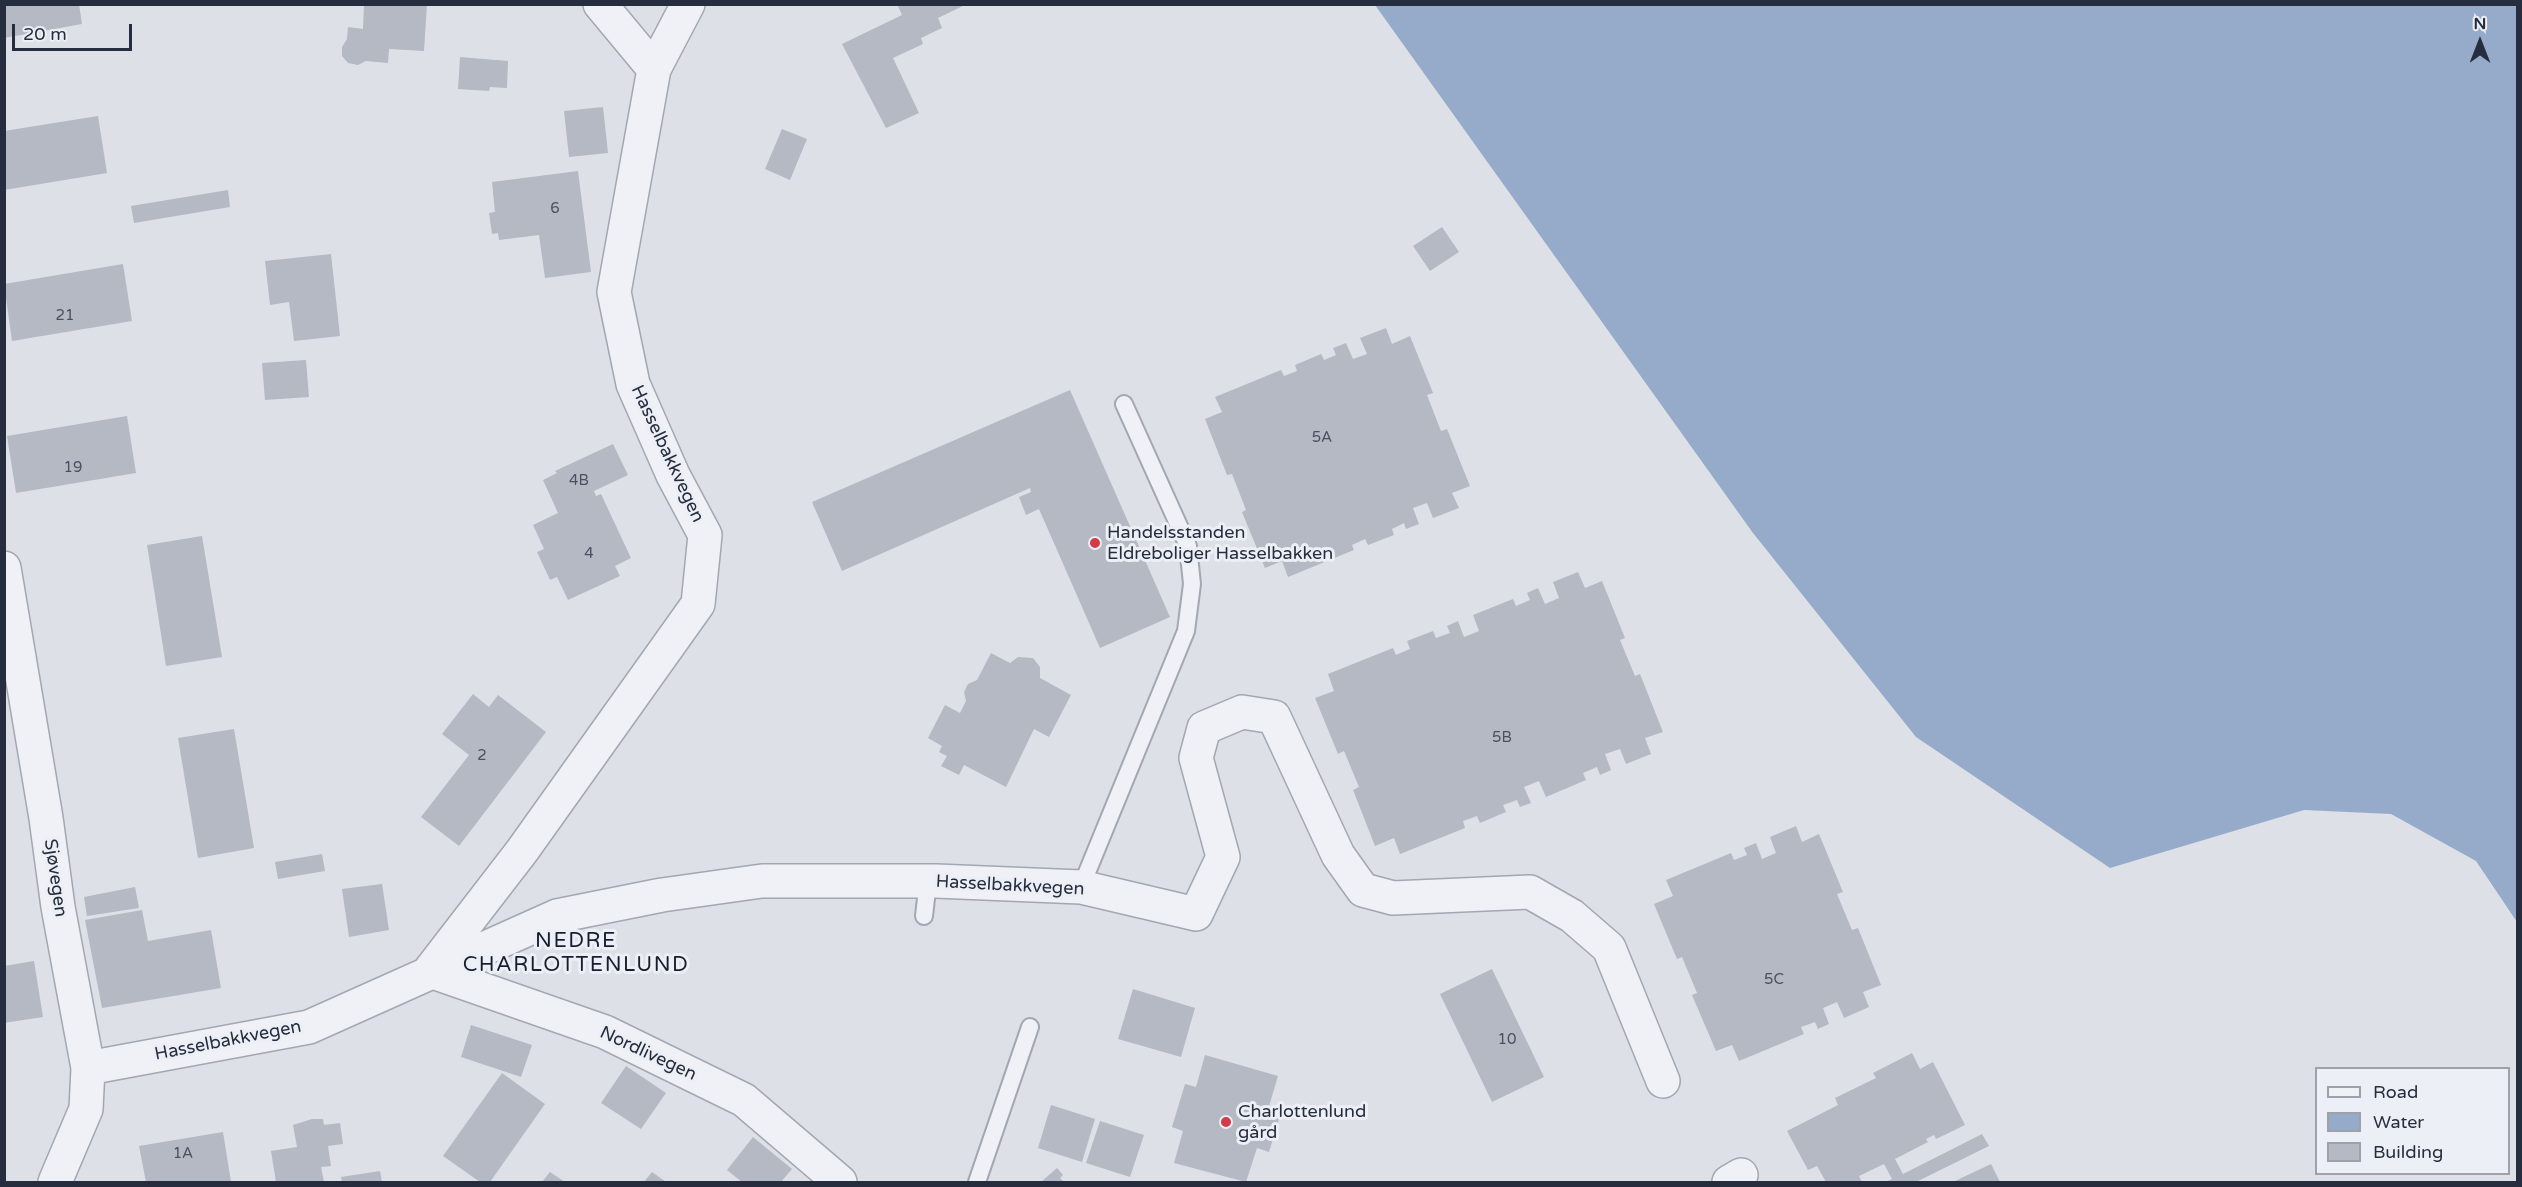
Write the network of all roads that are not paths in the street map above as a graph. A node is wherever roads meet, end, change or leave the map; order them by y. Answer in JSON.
{"nodes":[{"id":1,"x":600,"y":4,"type":"edge"},
{"id":2,"x":688,"y":4,"type":"edge"},
{"id":3,"x":654,"y":69,"type":"junction"},
{"id":4,"x":1124,"y":404,"type":"dead end"},
{"id":5,"x":4,"y":568,"type":"edge"},
{"id":6,"x":928,"y":881,"type":"junction"},
{"id":7,"x":1081,"y":887,"type":"junction"},
{"id":8,"x":924,"y":916,"type":"dead end"},
{"id":9,"x":430,"y":971,"type":"junction"},
{"id":10,"x":1030,"y":1027,"type":"dead end"},
{"id":11,"x":88,"y":1068,"type":"junction"},
{"id":12,"x":1663,"y":1081,"type":"dead end"},
{"id":13,"x":55,"y":1182,"type":"edge"},
{"id":14,"x":840,"y":1182,"type":"edge"},
{"id":15,"x":977,"y":1182,"type":"edge"}],
"edges":[{"from":1,"to":3,"type":"street"},
{"from":2,"to":3,"type":"street","name":"Hasselbakkvegen"},
{"from":3,"to":9,"type":"street","name":"Hasselbakkvegen"},
{"from":4,"to":7,"type":"lane"},
{"from":5,"to":11,"type":"street","name":"Sjøvegen"},
{"from":6,"to":7,"type":"street","name":"Hasselbakkvegen"},
{"from":6,"to":8,"type":"lane"},
{"from":6,"to":9,"type":"street","name":"Hasselbakkvegen"},
{"from":7,"to":12,"type":"street","name":"Hasselbakkvegen"},
{"from":9,"to":11,"type":"street","name":"Hasselbakkvegen"},
{"from":9,"to":14,"type":"street","name":"Nordlivegen"},
{"from":10,"to":15,"type":"lane"},
{"from":11,"to":13,"type":"street","name":"Sjøvegen"}]}
